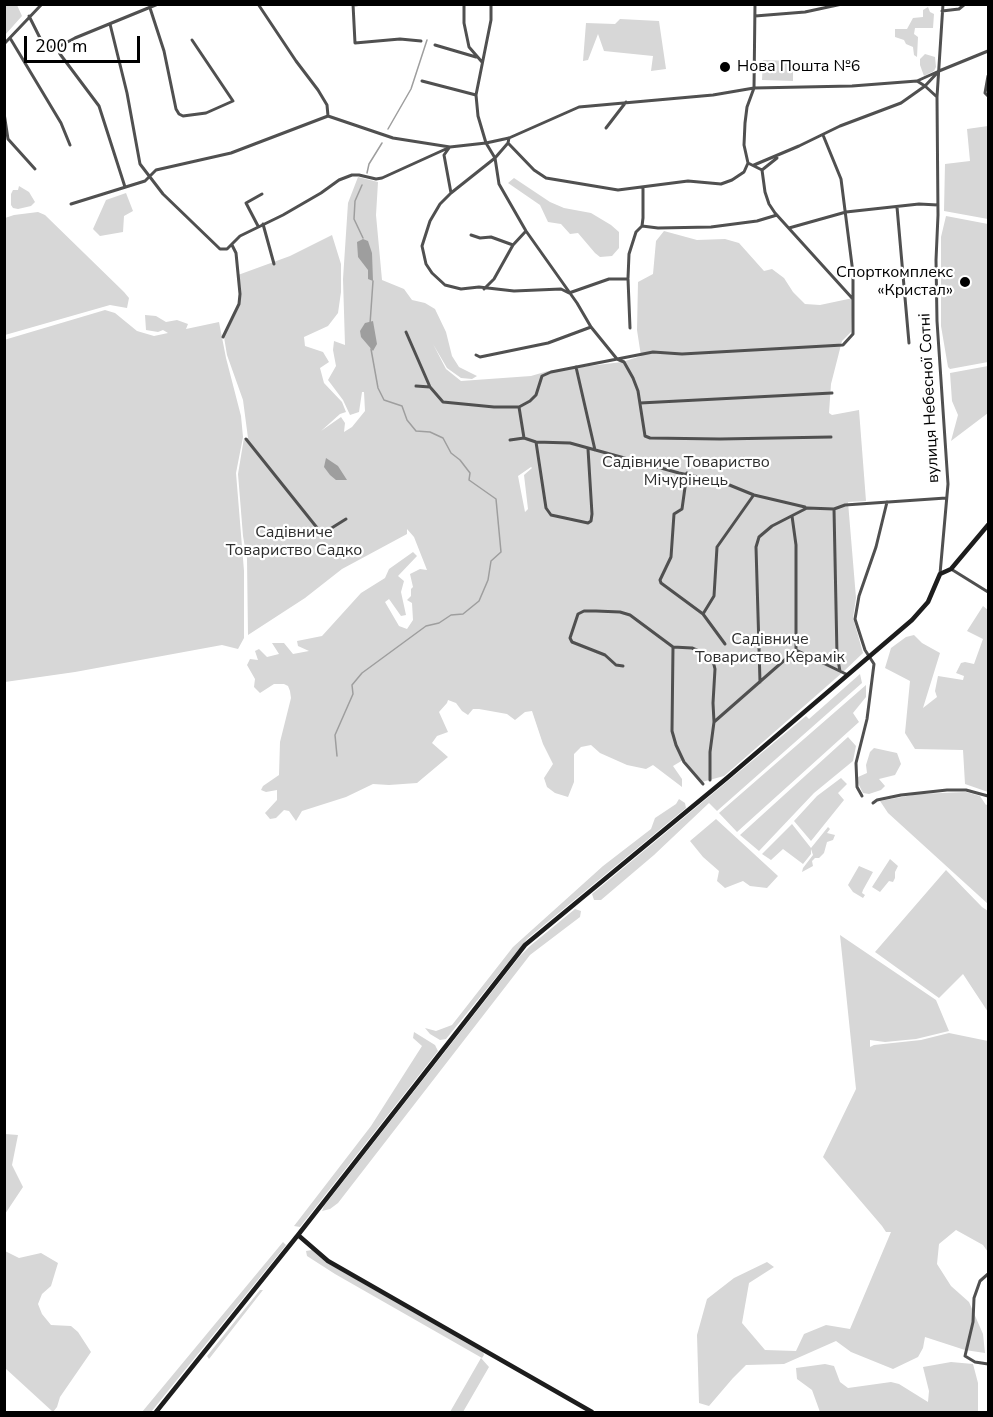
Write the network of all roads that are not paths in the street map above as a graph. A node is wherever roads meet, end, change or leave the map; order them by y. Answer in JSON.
{"nodes":[{"id":1,"x":42,"y":4,"type":"edge"},
{"id":2,"x":143,"y":4,"type":"edge"},
{"id":3,"x":159,"y":4,"type":"edge"},
{"id":4,"x":258,"y":4,"type":"edge"},
{"id":5,"x":364,"y":4,"type":"edge"},
{"id":6,"x":464,"y":4,"type":"edge"},
{"id":7,"x":491,"y":4,"type":"edge"},
{"id":8,"x":755,"y":4,"type":"edge"},
{"id":9,"x":842,"y":4,"type":"edge"},
{"id":10,"x":943,"y":4,"type":"edge"},
{"id":11,"x":965,"y":4,"type":"edge"},
{"id":12,"x":353,"y":5,"type":"edge"},
{"id":13,"x":150,"y":8,"type":"junction"},
{"id":14,"x":144,"y":10,"type":"junction"},
{"id":15,"x":942,"y":11,"type":"junction"},
{"id":16,"x":29,"y":16,"type":"junction"},
{"id":17,"x":755,"y":16,"type":"junction"},
{"id":18,"x":110,"y":24,"type":"junction"},
{"id":19,"x":10,"y":38,"type":"junction"},
{"id":20,"x":192,"y":40,"type":"dead end"},
{"id":21,"x":421,"y":40,"type":"dead end"},
{"id":22,"x":4,"y":44,"type":"edge"},
{"id":23,"x":435,"y":45,"type":"dead end"},
{"id":24,"x":58,"y":47,"type":"junction"},
{"id":25,"x":988,"y":51,"type":"edge"},
{"id":26,"x":478,"y":58,"type":"junction"},
{"id":27,"x":482,"y":62,"type":"junction"},
{"id":28,"x":939,"y":71,"type":"junction"},
{"id":29,"x":988,"y":76,"type":"edge"},
{"id":30,"x":422,"y":81,"type":"dead end"},
{"id":31,"x":917,"y":81,"type":"junction"},
{"id":32,"x":925,"y":86,"type":"junction"},
{"id":33,"x":754,"y":88,"type":"junction"},
{"id":34,"x":476,"y":95,"type":"junction"},
{"id":35,"x":988,"y":96,"type":"edge"},
{"id":36,"x":938,"y":97,"type":"junction"},
{"id":37,"x":627,"y":102,"type":"junction"},
{"id":38,"x":4,"y":113,"type":"edge"},
{"id":39,"x":328,"y":116,"type":"junction"},
{"id":40,"x":606,"y":128,"type":"dead end"},
{"id":41,"x":823,"y":135,"type":"junction"},
{"id":42,"x":509,"y":138,"type":"junction"},
{"id":43,"x":486,"y":143,"type":"junction"},
{"id":44,"x":508,"y":143,"type":"junction"},
{"id":45,"x":70,"y":145,"type":"dead end"},
{"id":46,"x":450,"y":147,"type":"junction"},
{"id":47,"x":781,"y":154,"type":"junction"},
{"id":48,"x":495,"y":158,"type":"junction"},
{"id":49,"x":748,"y":163,"type":"junction"},
{"id":50,"x":754,"y":165,"type":"junction"},
{"id":51,"x":35,"y":169,"type":"dead end"},
{"id":52,"x":762,"y":170,"type":"junction"},
{"id":53,"x":150,"y":176,"type":"junction"},
{"id":54,"x":124,"y":187,"type":"junction"},
{"id":55,"x":643,"y":188,"type":"junction"},
{"id":56,"x":451,"y":193,"type":"junction"},
{"id":57,"x":262,"y":194,"type":"dead end"},
{"id":58,"x":71,"y":204,"type":"dead end"},
{"id":59,"x":938,"y":205,"type":"junction"},
{"id":60,"x":897,"y":207,"type":"junction"},
{"id":61,"x":846,"y":212,"type":"junction"},
{"id":62,"x":777,"y":215,"type":"junction"},
{"id":63,"x":263,"y":225,"type":"junction"},
{"id":64,"x":258,"y":226,"type":"junction"},
{"id":65,"x":642,"y":226,"type":"junction"},
{"id":66,"x":789,"y":228,"type":"junction"},
{"id":67,"x":526,"y":231,"type":"junction"},
{"id":68,"x":471,"y":235,"type":"dead end"},
{"id":69,"x":232,"y":245,"type":"junction"},
{"id":70,"x":513,"y":245,"type":"junction"},
{"id":71,"x":274,"y":264,"type":"dead end"},
{"id":72,"x":628,"y":279,"type":"junction"},
{"id":73,"x":484,"y":289,"type":"junction"},
{"id":74,"x":569,"y":293,"type":"junction"},
{"id":75,"x":853,"y":298,"type":"junction"},
{"id":76,"x":591,"y":327,"type":"junction"},
{"id":77,"x":630,"y":328,"type":"dead end"},
{"id":78,"x":406,"y":332,"type":"dead end"},
{"id":79,"x":223,"y":337,"type":"dead end"},
{"id":80,"x":909,"y":343,"type":"dead end"},
{"id":81,"x":476,"y":355,"type":"dead end"},
{"id":82,"x":617,"y":358,"type":"junction"},
{"id":83,"x":576,"y":367,"type":"junction"},
{"id":84,"x":416,"y":386,"type":"dead end"},
{"id":85,"x":430,"y":387,"type":"junction"},
{"id":86,"x":832,"y":393,"type":"dead end"},
{"id":87,"x":640,"y":403,"type":"junction"},
{"id":88,"x":519,"y":407,"type":"junction"},
{"id":89,"x":831,"y":437,"type":"dead end"},
{"id":90,"x":525,"y":438,"type":"junction"},
{"id":91,"x":246,"y":439,"type":"dead end"},
{"id":92,"x":510,"y":440,"type":"dead end"},
{"id":93,"x":536,"y":442,"type":"junction"},
{"id":94,"x":588,"y":449,"type":"junction"},
{"id":95,"x":595,"y":450,"type":"junction"},
{"id":96,"x":687,"y":473,"type":"junction"},
{"id":97,"x":754,"y":495,"type":"junction"},
{"id":98,"x":946,"y":498,"type":"junction"},
{"id":99,"x":887,"y":502,"type":"junction"},
{"id":100,"x":807,"y":508,"type":"junction"},
{"id":101,"x":834,"y":508,"type":"junction"},
{"id":102,"x":792,"y":516,"type":"junction"},
{"id":103,"x":346,"y":519,"type":"dead end"},
{"id":104,"x":988,"y":525,"type":"edge"},
{"id":105,"x":951,"y":569,"type":"junction"},
{"id":106,"x":940,"y":574,"type":"junction"},
{"id":107,"x":988,"y":592,"type":"edge"},
{"id":108,"x":703,"y":614,"type":"junction"},
{"id":109,"x":725,"y":644,"type":"dead end"},
{"id":110,"x":673,"y":647,"type":"junction"},
{"id":111,"x":796,"y":650,"type":"junction"},
{"id":112,"x":870,"y":657,"type":"junction"},
{"id":113,"x":624,"y":666,"type":"dead end"},
{"id":114,"x":841,"y":672,"type":"junction"},
{"id":115,"x":849,"y":676,"type":"junction"},
{"id":116,"x":760,"y":682,"type":"junction"},
{"id":117,"x":714,"y":722,"type":"junction"},
{"id":118,"x":710,"y":780,"type":"dead end"},
{"id":119,"x":703,"y":784,"type":"dead end"},
{"id":120,"x":862,"y":796,"type":"dead end"},
{"id":121,"x":988,"y":796,"type":"edge"},
{"id":122,"x":873,"y":803,"type":"dead end"},
{"id":123,"x":298,"y":1235,"type":"junction"},
{"id":124,"x":988,"y":1274,"type":"edge"},
{"id":125,"x":988,"y":1365,"type":"edge"},
{"id":126,"x":156,"y":1413,"type":"edge"},
{"id":127,"x":592,"y":1413,"type":"edge"}],
"edges":[{"from":1,"to":16,"type":"street"},
{"from":2,"to":14,"type":"street"},
{"from":3,"to":13,"type":"street"},
{"from":4,"to":39,"type":"street"},
{"from":5,"to":12,"type":"street"},
{"from":6,"to":26,"type":"street"},
{"from":7,"to":27,"type":"street"},
{"from":8,"to":17,"type":"street"},
{"from":9,"to":17,"type":"street"},
{"from":10,"to":15,"type":"street","name":"вулиця Небесної Сотні"},
{"from":11,"to":15,"type":"street"},
{"from":12,"to":21,"type":"street"},
{"from":13,"to":14,"type":"street"},
{"from":13,"to":20,"type":"street"},
{"from":14,"to":18,"type":"street"},
{"from":15,"to":28,"type":"street","name":"вулиця Небесної Сотні"},
{"from":16,"to":19,"type":"street"},
{"from":16,"to":24,"type":"street"},
{"from":17,"to":33,"type":"street"},
{"from":18,"to":24,"type":"street"},
{"from":18,"to":53,"type":"street"},
{"from":19,"to":22,"type":"street"},
{"from":19,"to":45,"type":"street"},
{"from":23,"to":26,"type":"street"},
{"from":24,"to":54,"type":"street"},
{"from":25,"to":28,"type":"street"},
{"from":26,"to":27,"type":"street"},
{"from":27,"to":34,"type":"street"},
{"from":28,"to":31,"type":"street"},
{"from":28,"to":32,"type":"street"},
{"from":28,"to":36,"type":"street","name":"вулиця Небесної Сотні"},
{"from":29,"to":35,"type":"street"},
{"from":30,"to":34,"type":"street"},
{"from":31,"to":32,"type":"street"},
{"from":31,"to":33,"type":"street"},
{"from":32,"to":36,"type":"street"},
{"from":32,"to":41,"type":"street"},
{"from":33,"to":37,"type":"street"},
{"from":33,"to":49,"type":"street"},
{"from":34,"to":43,"type":"street"},
{"from":36,"to":59,"type":"street","name":"вулиця Небесної Сотні"},
{"from":37,"to":40,"type":"street"},
{"from":37,"to":42,"type":"street"},
{"from":38,"to":51,"type":"street"},
{"from":39,"to":46,"type":"street"},
{"from":39,"to":53,"type":"street"},
{"from":41,"to":47,"type":"street"},
{"from":41,"to":61,"type":"street"},
{"from":42,"to":43,"type":"street"},
{"from":42,"to":44,"type":"street"},
{"from":43,"to":46,"type":"street"},
{"from":43,"to":48,"type":"street"},
{"from":44,"to":48,"type":"street"},
{"from":44,"to":55,"type":"street"},
{"from":46,"to":56,"type":"street"},
{"from":46,"to":63,"type":"street"},
{"from":47,"to":50,"type":"street"},
{"from":47,"to":52,"type":"street"},
{"from":48,"to":56,"type":"street"},
{"from":48,"to":67,"type":"street"},
{"from":49,"to":50,"type":"street"},
{"from":49,"to":55,"type":"street"},
{"from":50,"to":52,"type":"street"},
{"from":52,"to":62,"type":"street"},
{"from":53,"to":54,"type":"street"},
{"from":53,"to":69,"type":"street"},
{"from":54,"to":58,"type":"street"},
{"from":55,"to":65,"type":"street"},
{"from":56,"to":73,"type":"street"},
{"from":57,"to":64,"type":"street"},
{"from":59,"to":60,"type":"street"},
{"from":59,"to":98,"type":"street","name":"вулиця Небесної Сотні"},
{"from":60,"to":61,"type":"street"},
{"from":60,"to":80,"type":"street"},
{"from":61,"to":66,"type":"street"},
{"from":61,"to":75,"type":"street"},
{"from":62,"to":65,"type":"street"},
{"from":62,"to":66,"type":"street"},
{"from":63,"to":64,"type":"street"},
{"from":63,"to":71,"type":"street"},
{"from":64,"to":69,"type":"street"},
{"from":65,"to":72,"type":"street"},
{"from":66,"to":75,"type":"street"},
{"from":67,"to":70,"type":"street"},
{"from":67,"to":74,"type":"street"},
{"from":68,"to":70,"type":"street"},
{"from":69,"to":79,"type":"street"},
{"from":70,"to":73,"type":"street"},
{"from":72,"to":74,"type":"street"},
{"from":72,"to":77,"type":"street"},
{"from":73,"to":74,"type":"street"},
{"from":74,"to":76,"type":"street"},
{"from":75,"to":82,"type":"street"},
{"from":76,"to":81,"type":"street"},
{"from":76,"to":82,"type":"street"},
{"from":78,"to":85,"type":"street"},
{"from":82,"to":83,"type":"street"},
{"from":82,"to":87,"type":"street"},
{"from":83,"to":88,"type":"street"},
{"from":83,"to":95,"type":"street"},
{"from":84,"to":85,"type":"street"},
{"from":85,"to":88,"type":"street"},
{"from":86,"to":87,"type":"street"},
{"from":87,"to":89,"type":"street"},
{"from":88,"to":90,"type":"street"},
{"from":90,"to":92,"type":"street"},
{"from":90,"to":93,"type":"street"},
{"from":91,"to":103,"type":"street"},
{"from":93,"to":94,"type":"street"},
{"from":93,"to":94,"type":"street"},
{"from":94,"to":95,"type":"street"},
{"from":95,"to":96,"type":"street"},
{"from":96,"to":97,"type":"street"},
{"from":96,"to":108,"type":"street"},
{"from":97,"to":100,"type":"street"},
{"from":97,"to":108,"type":"street"},
{"from":98,"to":99,"type":"street"},
{"from":98,"to":106,"type":"street","name":"вулиця Небесної Сотні"},
{"from":99,"to":101,"type":"street"},
{"from":99,"to":112,"type":"street"},
{"from":100,"to":101,"type":"street"},
{"from":100,"to":102,"type":"street"},
{"from":101,"to":114,"type":"street"},
{"from":102,"to":111,"type":"street"},
{"from":102,"to":116,"type":"street"},
{"from":104,"to":105,"type":"main road"},
{"from":105,"to":106,"type":"main road"},
{"from":105,"to":107,"type":"street"},
{"from":106,"to":112,"type":"main road"},
{"from":108,"to":109,"type":"street"},
{"from":110,"to":113,"type":"street"},
{"from":110,"to":117,"type":"street"},
{"from":110,"to":119,"type":"street"},
{"from":111,"to":114,"type":"street"},
{"from":111,"to":116,"type":"street"},
{"from":112,"to":115,"type":"main road"},
{"from":112,"to":120,"type":"street"},
{"from":114,"to":115,"type":"street"},
{"from":115,"to":123,"type":"main road"},
{"from":116,"to":117,"type":"street"},
{"from":117,"to":118,"type":"street"},
{"from":121,"to":122,"type":"street"},
{"from":123,"to":126,"type":"main road"},
{"from":123,"to":127,"type":"main road"},
{"from":124,"to":125,"type":"street"}]}
